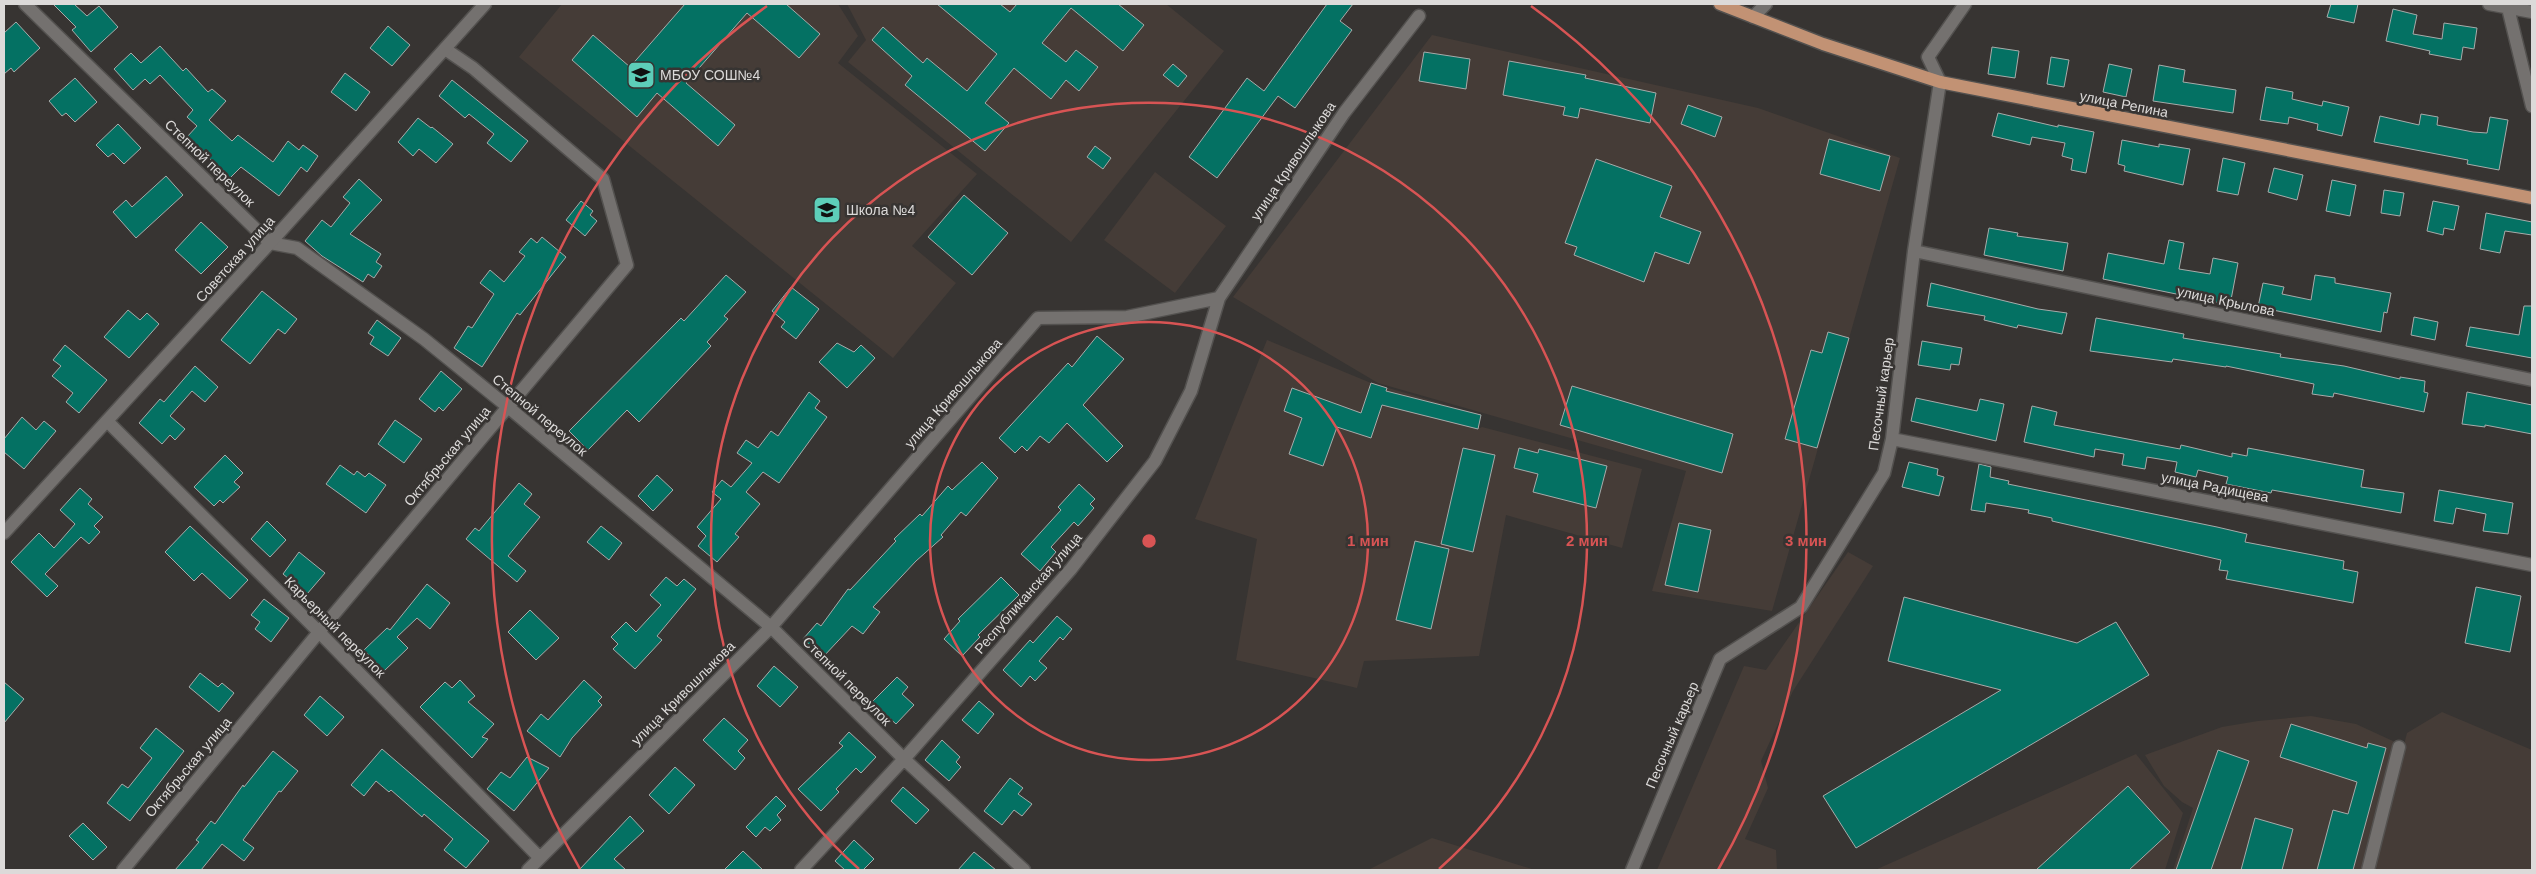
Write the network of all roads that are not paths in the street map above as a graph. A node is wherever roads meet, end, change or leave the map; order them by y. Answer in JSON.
{"nodes":[{"id":1,"x":25,"y":4,"type":"edge"},
{"id":2,"x":485,"y":4,"type":"edge"},
{"id":3,"x":1720,"y":4,"type":"edge"},
{"id":4,"x":1766,"y":4,"type":"edge"},
{"id":5,"x":1965,"y":4,"type":"edge"},
{"id":6,"x":2488,"y":4,"type":"edge"},
{"id":7,"x":2507,"y":6,"type":"edge"},
{"id":8,"x":2532,"y":12,"type":"edge"},
{"id":9,"x":1419,"y":16,"type":"dead end"},
{"id":10,"x":1753,"y":17,"type":"junction"},
{"id":11,"x":445,"y":49,"type":"junction"},
{"id":12,"x":1940,"y":82,"type":"junction"},
{"id":13,"x":2532,"y":106,"type":"edge"},
{"id":14,"x":2532,"y":198,"type":"edge"},
{"id":15,"x":270,"y":243,"type":"junction"},
{"id":16,"x":1914,"y":251,"type":"junction"},
{"id":17,"x":1219,"y":298,"type":"junction"},
{"id":18,"x":2532,"y":380,"type":"edge"},
{"id":19,"x":508,"y":407,"type":"junction"},
{"id":20,"x":107,"y":421,"type":"junction"},
{"id":21,"x":1892,"y":439,"type":"junction"},
{"id":22,"x":4,"y":533,"type":"edge"},
{"id":23,"x":2532,"y":565,"type":"edge"},
{"id":24,"x":771,"y":627,"type":"junction"},
{"id":25,"x":319,"y":632,"type":"junction"},
{"id":26,"x":2399,"y":747,"type":"dead end"},
{"id":27,"x":904,"y":759,"type":"junction"},
{"id":28,"x":539,"y":856,"type":"junction"},
{"id":29,"x":123,"y":870,"type":"edge"},
{"id":30,"x":528,"y":870,"type":"edge"},
{"id":31,"x":801,"y":870,"type":"edge"},
{"id":32,"x":1024,"y":870,"type":"edge"},
{"id":33,"x":1632,"y":870,"type":"edge"},
{"id":34,"x":2368,"y":870,"type":"edge"}],
"edges":[{"from":1,"to":15,"type":"street","name":"Степной переулок"},
{"from":2,"to":11,"type":"street","name":"Советская улица"},
{"from":3,"to":10,"type":"main road","name":"улица Репина"},
{"from":4,"to":10,"type":"street"},
{"from":5,"to":12,"type":"street"},
{"from":6,"to":7,"type":"street"},
{"from":7,"to":8,"type":"street"},
{"from":7,"to":13,"type":"street"},
{"from":9,"to":17,"type":"street","name":"улица Кривошлыкова"},
{"from":10,"to":12,"type":"main road","name":"улица Репина"},
{"from":11,"to":15,"type":"street","name":"Советская улица"},
{"from":11,"to":19,"type":"street","name":"Октябрьская улица"},
{"from":12,"to":14,"type":"main road","name":"улица Репина"},
{"from":12,"to":16,"type":"street","name":"Песочный карьер"},
{"from":15,"to":19,"type":"street","name":"Степной переулок"},
{"from":15,"to":20,"type":"street","name":"Советская улица"},
{"from":16,"to":18,"type":"street","name":"улица Крылова"},
{"from":16,"to":21,"type":"street","name":"Песочный карьер"},
{"from":17,"to":24,"type":"street","name":"улица Кривошлыкова"},
{"from":17,"to":27,"type":"street","name":"Республиканская улица"},
{"from":19,"to":24,"type":"street","name":"Степной переулок"},
{"from":19,"to":25,"type":"street","name":"Октябрьская улица"},
{"from":20,"to":22,"type":"street","name":"Советская улица"},
{"from":20,"to":25,"type":"street","name":"Карьерный переулок"},
{"from":21,"to":23,"type":"street","name":"улица Радищева"},
{"from":21,"to":33,"type":"street","name":"Песочный карьер"},
{"from":24,"to":27,"type":"street","name":"Степной переулок"},
{"from":24,"to":28,"type":"street","name":"улица Кривошлыкова"},
{"from":25,"to":28,"type":"street","name":"Карьерный переулок"},
{"from":25,"to":29,"type":"street","name":"Октябрьская улица"},
{"from":26,"to":34,"type":"street"},
{"from":27,"to":31,"type":"street","name":"Республиканская улица"},
{"from":27,"to":32,"type":"street","name":"Степной переулок"},
{"from":28,"to":30,"type":"street","name":"улица Кривошлыкова"}]}
